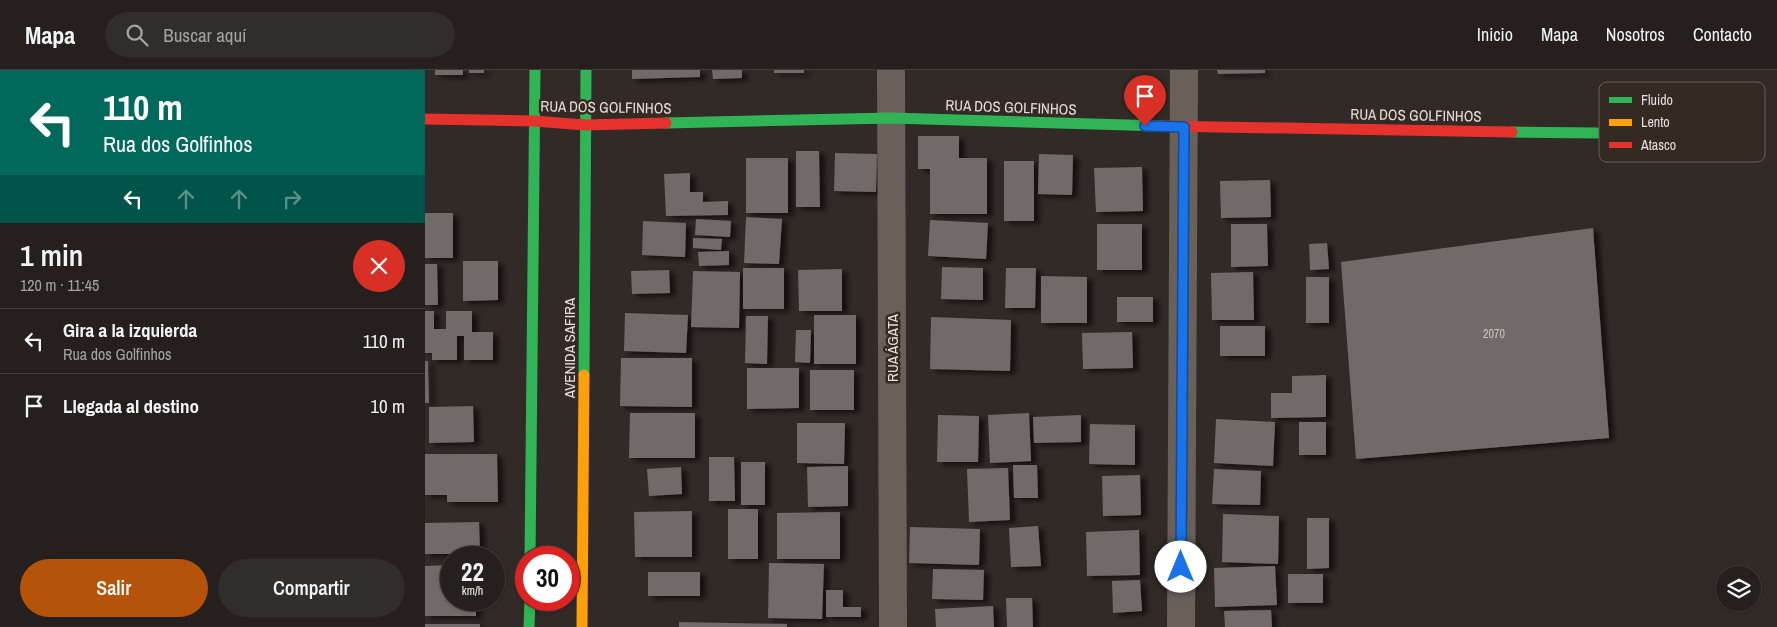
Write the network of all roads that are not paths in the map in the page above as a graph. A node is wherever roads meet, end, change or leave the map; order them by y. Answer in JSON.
{"nodes":[{"id":1,"x":535,"y":70,"type":"edge"},
{"id":2,"x":586,"y":70,"type":"edge"},
{"id":3,"x":891,"y":70,"type":"edge"},
{"id":4,"x":1184,"y":70,"type":"edge"},
{"id":5,"x":891,"y":118,"type":"junction"},
{"id":6,"x":425,"y":119,"type":"edge"},
{"id":7,"x":534,"y":121,"type":"junction"},
{"id":8,"x":585,"y":125,"type":"junction"},
{"id":9,"x":1184,"y":127,"type":"junction"},
{"id":10,"x":1597,"y":132,"type":"dead end"},
{"id":11,"x":530,"y":546,"type":"edge"},
{"id":12,"x":530,"y":611,"type":"edge"},
{"id":13,"x":529,"y":627,"type":"edge"},
{"id":14,"x":582,"y":627,"type":"edge"},
{"id":15,"x":893,"y":627,"type":"edge"},
{"id":16,"x":1181,"y":627,"type":"edge"}],
"edges":[{"from":1,"to":7,"type":"street"},
{"from":2,"to":8,"type":"street","name":"AVENIDA SAFIRA"},
{"from":3,"to":5,"type":"street","name":"RUA ÁGATA"},
{"from":4,"to":9,"type":"street"},
{"from":5,"to":8,"type":"street","name":"RUA DOS GOLFINHOS"},
{"from":5,"to":9,"type":"street","name":"RUA DOS GOLFINHOS"},
{"from":5,"to":15,"type":"street","name":"RUA ÁGATA"},
{"from":6,"to":7,"type":"street","name":"RUA DOS GOLFINHOS"},
{"from":7,"to":8,"type":"street","name":"RUA DOS GOLFINHOS"},
{"from":7,"to":11,"type":"street"},
{"from":8,"to":14,"type":"street","name":"AVENIDA SAFIRA"},
{"from":9,"to":10,"type":"street","name":"RUA DOS GOLFINHOS"},
{"from":9,"to":16,"type":"street"},
{"from":12,"to":13,"type":"street"}]}
